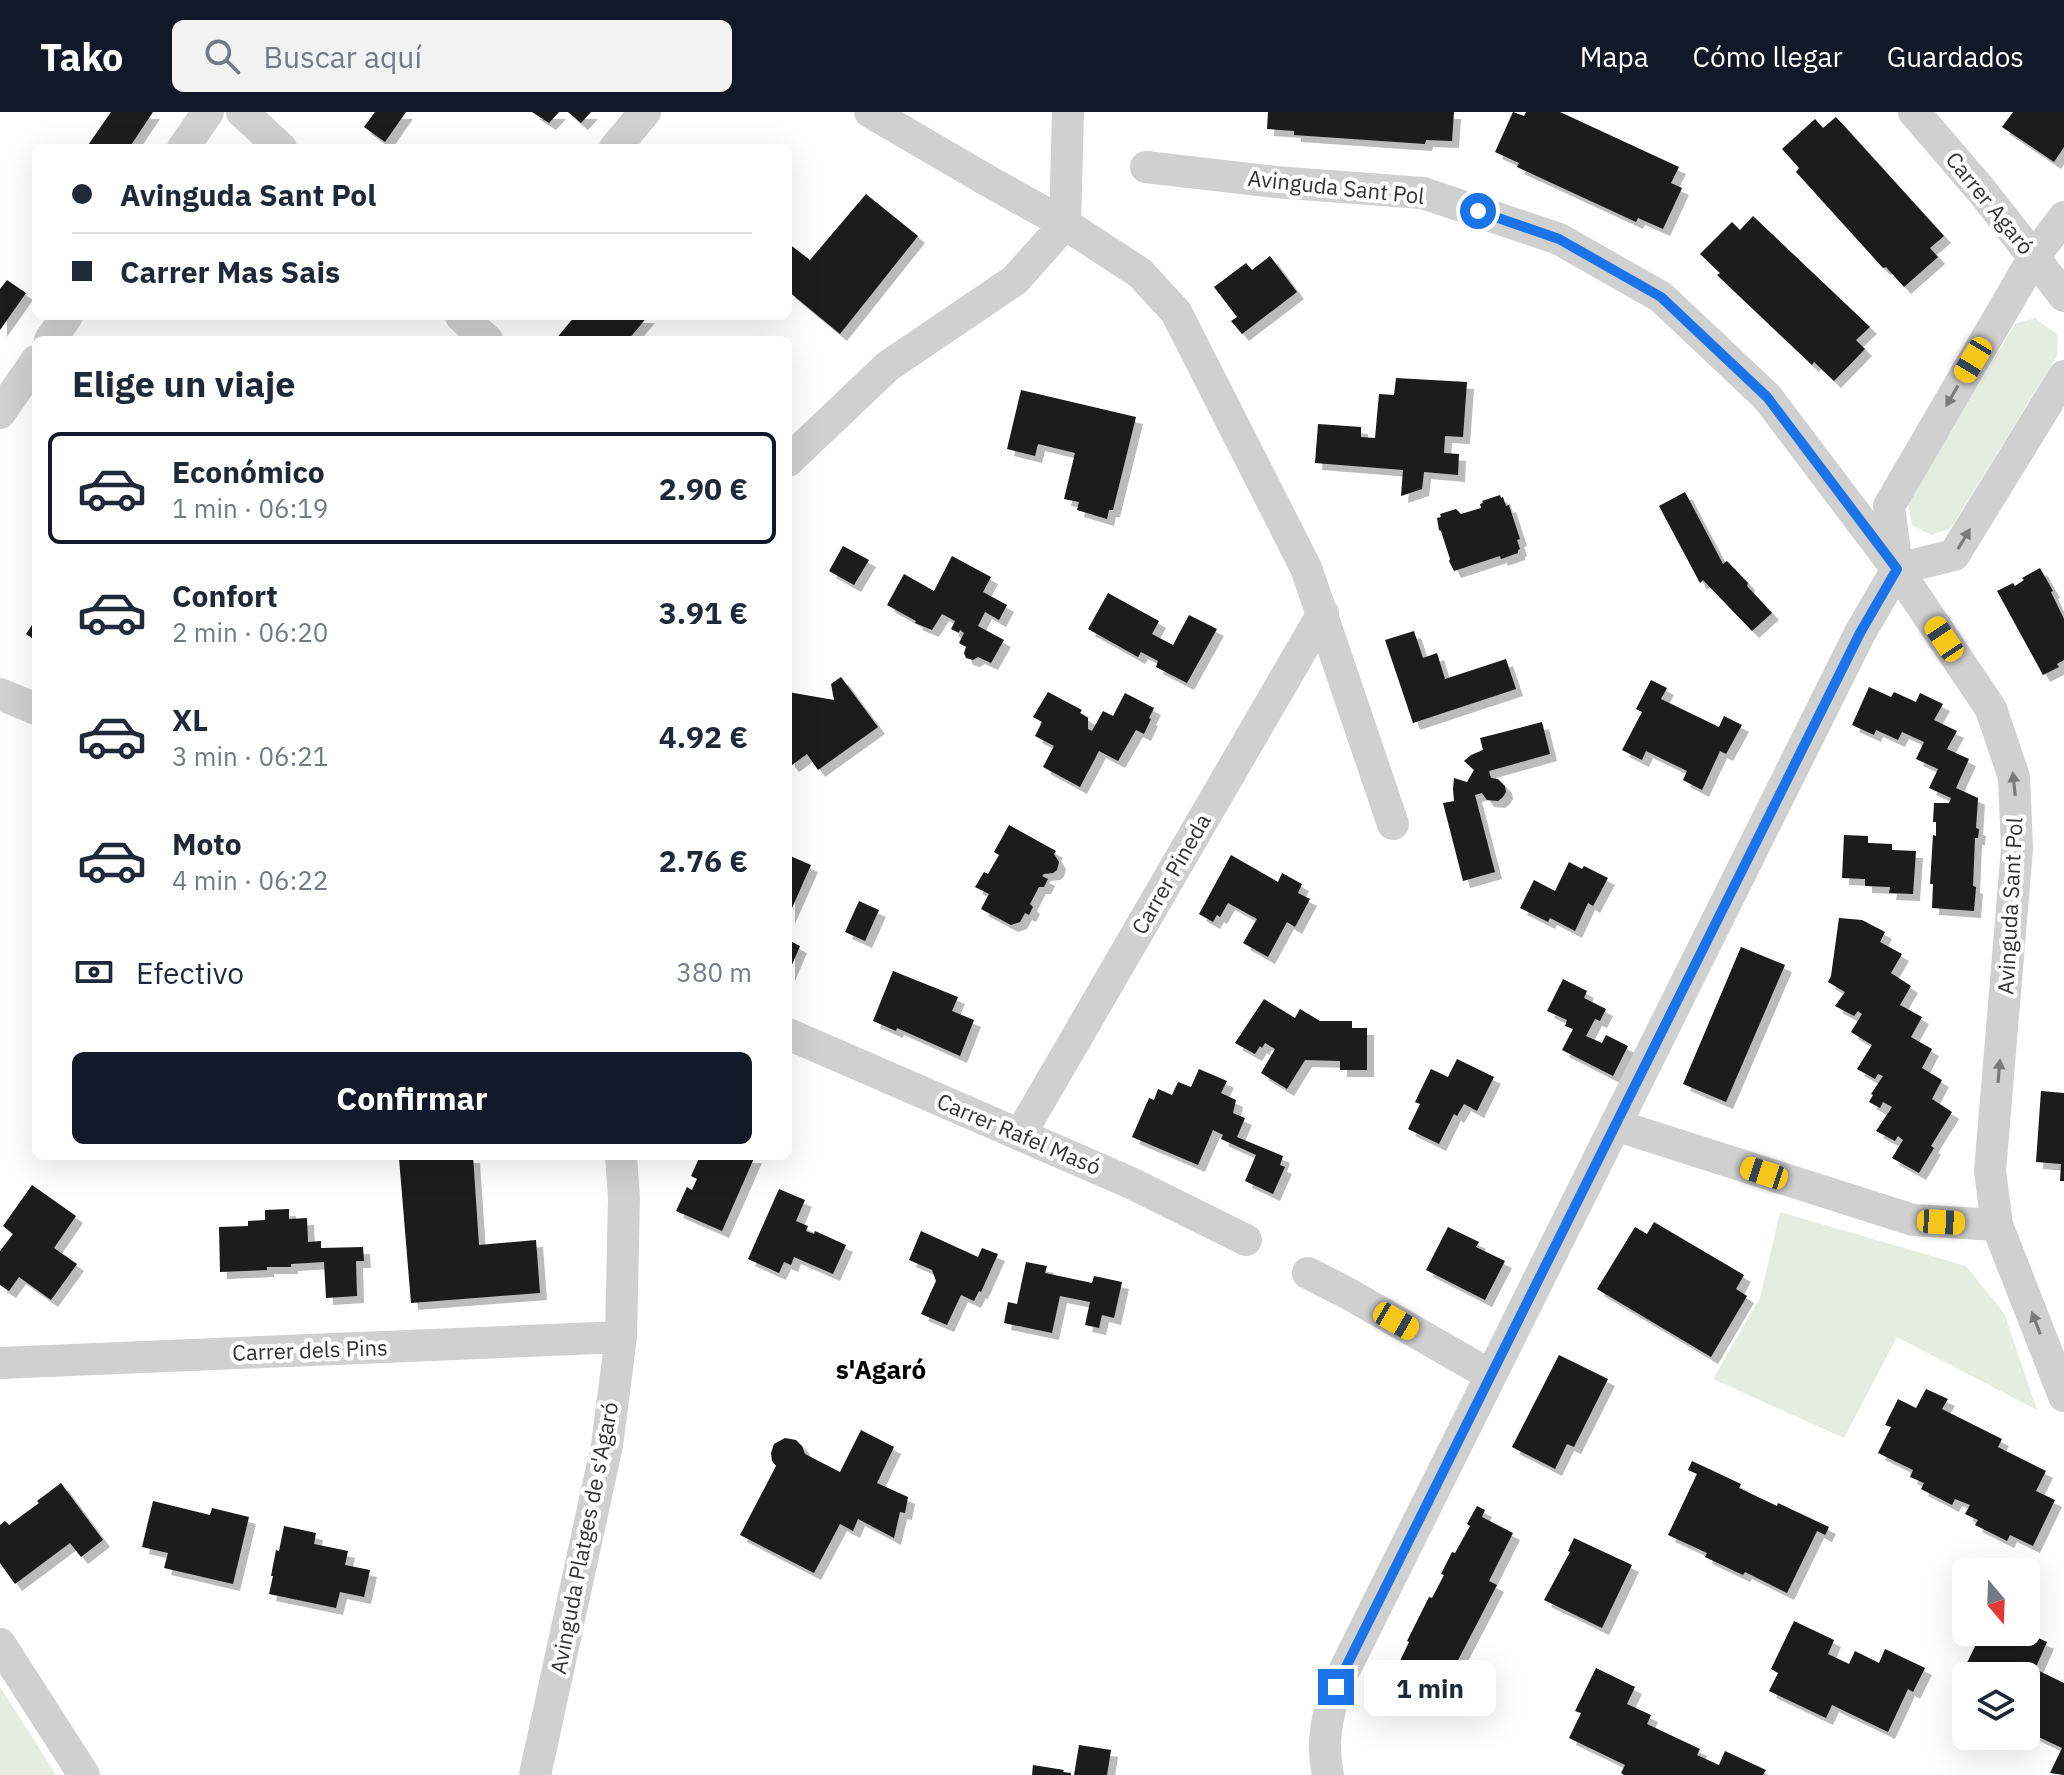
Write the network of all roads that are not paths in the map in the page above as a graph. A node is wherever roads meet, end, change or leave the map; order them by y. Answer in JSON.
{"nodes":[{"id":1,"x":208,"y":112,"type":"edge"},
{"id":2,"x":242,"y":112,"type":"edge"},
{"id":3,"x":645,"y":112,"type":"edge"},
{"id":4,"x":870,"y":112,"type":"edge"},
{"id":5,"x":1068,"y":112,"type":"edge"},
{"id":6,"x":1914,"y":112,"type":"edge"},
{"id":7,"x":186,"y":144,"type":"edge"},
{"id":8,"x":277,"y":144,"type":"edge"},
{"id":9,"x":618,"y":144,"type":"edge"},
{"id":10,"x":1146,"y":167,"type":"dead end"},
{"id":11,"x":2064,"y":217,"type":"edge"},
{"id":12,"x":1065,"y":224,"type":"junction"},
{"id":13,"x":2034,"y":257,"type":"junction"},
{"id":14,"x":2064,"y":296,"type":"edge"},
{"id":15,"x":32,"y":366,"type":"edge"},
{"id":16,"x":2064,"y":376,"type":"edge"},
{"id":17,"x":3,"y":403,"type":"edge"},
{"id":18,"x":792,"y":457,"type":"edge"},
{"id":19,"x":1897,"y":569,"type":"junction"},
{"id":20,"x":1323,"y":613,"type":"junction"},
{"id":21,"x":0,"y":694,"type":"edge"},
{"id":22,"x":32,"y":707,"type":"edge"},
{"id":23,"x":1393,"y":824,"type":"dead end"},
{"id":24,"x":792,"y":1036,"type":"edge"},
{"id":25,"x":1615,"y":1125,"type":"junction"},
{"id":26,"x":1020,"y":1135,"type":"junction"},
{"id":27,"x":621,"y":1160,"type":"edge"},
{"id":28,"x":1997,"y":1225,"type":"junction"},
{"id":29,"x":1246,"y":1240,"type":"dead end"},
{"id":30,"x":1308,"y":1273,"type":"dead end"},
{"id":31,"x":621,"y":1337,"type":"junction"},
{"id":32,"x":0,"y":1363,"type":"edge"},
{"id":33,"x":1490,"y":1375,"type":"junction"},
{"id":34,"x":2064,"y":1396,"type":"edge"},
{"id":35,"x":0,"y":1644,"type":"edge"},
{"id":36,"x":84,"y":1775,"type":"edge"},
{"id":37,"x":535,"y":1775,"type":"edge"},
{"id":38,"x":1328,"y":1775,"type":"edge"}],
"edges":[{"from":1,"to":7,"type":"street"},
{"from":2,"to":8,"type":"street"},
{"from":3,"to":9,"type":"street"},
{"from":4,"to":12,"type":"street"},
{"from":5,"to":12,"type":"street"},
{"from":6,"to":13,"type":"street","name":"Carrer Agaró"},
{"from":10,"to":19,"type":"street","name":"Avinguda Sant Pol"},
{"from":11,"to":13,"type":"street"},
{"from":12,"to":18,"type":"street"},
{"from":12,"to":20,"type":"street"},
{"from":13,"to":14,"type":"street","name":"Carrer Agaró"},
{"from":13,"to":19,"type":"street","one_way":true},
{"from":15,"to":17,"type":"street"},
{"from":19,"to":16,"type":"street","one_way":true},
{"from":19,"to":25,"type":"street"},
{"from":28,"to":19,"type":"street","name":"Avinguda Sant Pol","one_way":true},
{"from":20,"to":23,"type":"street"},
{"from":20,"to":26,"type":"street","name":"Carrer Pineda"},
{"from":21,"to":22,"type":"street"},
{"from":24,"to":26,"type":"street","name":"Carrer Rafel Masó"},
{"from":25,"to":28,"type":"street"},
{"from":25,"to":33,"type":"street"},
{"from":26,"to":29,"type":"street","name":"Carrer Rafel Masó"},
{"from":27,"to":31,"type":"street","name":"Avinguda Platges de s'Agaró"},
{"from":34,"to":28,"type":"street","name":"Avinguda Sant Pol","one_way":true},
{"from":30,"to":33,"type":"street"},
{"from":31,"to":32,"type":"street","name":"Carrer dels Pins"},
{"from":31,"to":37,"type":"street","name":"Avinguda Platges de s'Agaró"},
{"from":33,"to":38,"type":"street"},
{"from":35,"to":36,"type":"street"}]}
